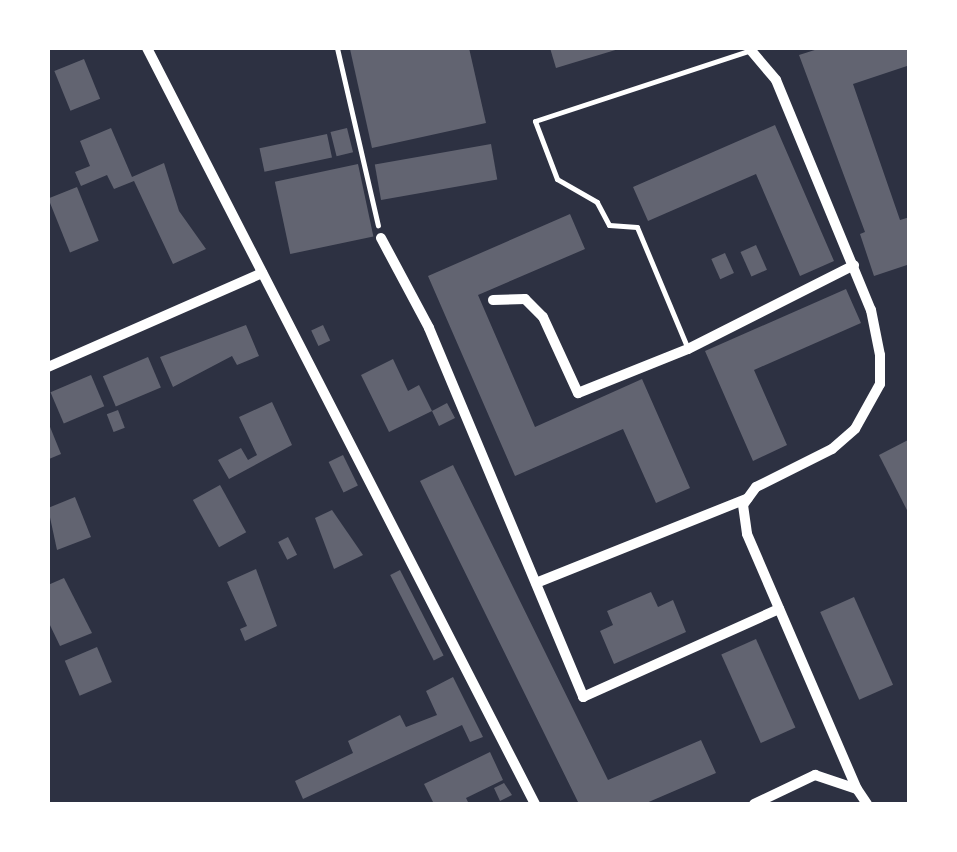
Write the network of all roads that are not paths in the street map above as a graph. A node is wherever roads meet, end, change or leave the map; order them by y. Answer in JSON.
{"nodes":[{"id":1,"x":148,"y":48,"type":"edge"},
{"id":2,"x":750,"y":49,"type":"edge"},
{"id":3,"x":381,"y":238,"type":"road end"},
{"id":4,"x":854,"y":266,"type":"junction"},
{"id":5,"x":262,"y":273,"type":"junction"},
{"id":6,"x":494,"y":300,"type":"dead end"},
{"id":7,"x":688,"y":348,"type":"junction"},
{"id":8,"x":48,"y":367,"type":"edge"},
{"id":9,"x":748,"y":498,"type":"junction"},
{"id":10,"x":536,"y":584,"type":"junction"},
{"id":11,"x":779,"y":609,"type":"junction"},
{"id":12,"x":857,"y":789,"type":"junction"},
{"id":13,"x":535,"y":804,"type":"edge"},
{"id":14,"x":754,"y":804,"type":"edge"},
{"id":15,"x":867,"y":804,"type":"edge"}],
"edges":[{"from":1,"to":5,"type":"street"},
{"from":2,"to":4,"type":"street"},
{"from":2,"to":7,"type":"lane"},
{"from":3,"to":10,"type":"street"},
{"from":4,"to":7,"type":"street"},
{"from":4,"to":9,"type":"street"},
{"from":5,"to":8,"type":"street"},
{"from":5,"to":13,"type":"street"},
{"from":6,"to":7,"type":"street"},
{"from":9,"to":10,"type":"street"},
{"from":9,"to":11,"type":"street"},
{"from":10,"to":11,"type":"street"},
{"from":11,"to":12,"type":"street"},
{"from":12,"to":14,"type":"street"},
{"from":12,"to":15,"type":"street"}]}
